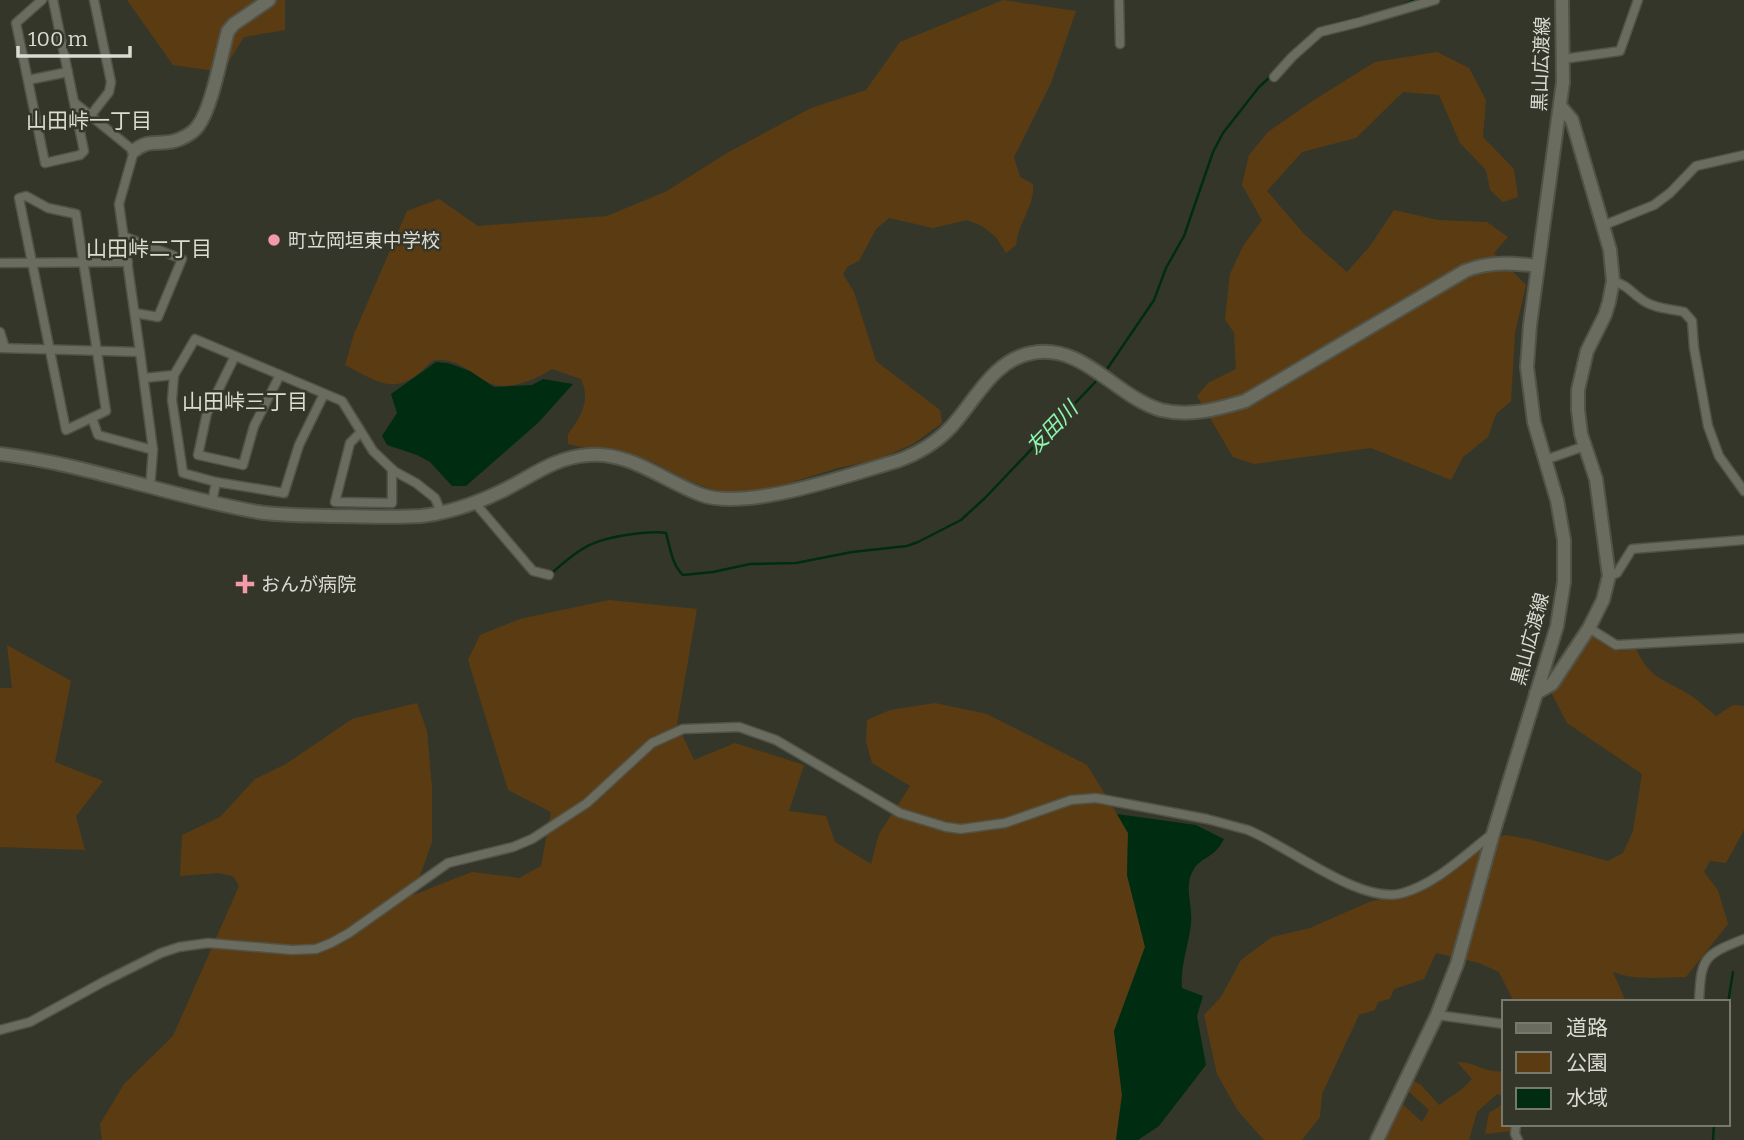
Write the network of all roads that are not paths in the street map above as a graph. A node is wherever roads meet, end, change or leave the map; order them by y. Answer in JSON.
{"nodes":[{"id":1,"x":42,"y":0,"type":"edge"},
{"id":2,"x":53,"y":0,"type":"edge"},
{"id":3,"x":94,"y":0,"type":"edge"},
{"id":4,"x":270,"y":0,"type":"edge"},
{"id":5,"x":1119,"y":0,"type":"edge"},
{"id":6,"x":1435,"y":0,"type":"edge"},
{"id":7,"x":1562,"y":0,"type":"edge"},
{"id":8,"x":1638,"y":0,"type":"edge"},
{"id":9,"x":1120,"y":44,"type":"dead end"},
{"id":10,"x":1563,"y":59,"type":"junction"},
{"id":11,"x":68,"y":72,"type":"junction"},
{"id":12,"x":1274,"y":77,"type":"dead end"},
{"id":13,"x":28,"y":80,"type":"junction"},
{"id":14,"x":75,"y":103,"type":"junction"},
{"id":15,"x":1561,"y":107,"type":"junction"},
{"id":16,"x":91,"y":115,"type":"junction"},
{"id":17,"x":134,"y":151,"type":"junction"},
{"id":18,"x":1744,"y":155,"type":"edge"},
{"id":19,"x":1602,"y":226,"type":"junction"},
{"id":20,"x":124,"y":236,"type":"junction"},
{"id":21,"x":31,"y":262,"type":"junction"},
{"id":22,"x":84,"y":262,"type":"junction"},
{"id":23,"x":128,"y":262,"type":"junction"},
{"id":24,"x":0,"y":263,"type":"edge"},
{"id":25,"x":1538,"y":266,"type":"junction"},
{"id":26,"x":1612,"y":281,"type":"junction"},
{"id":27,"x":135,"y":313,"type":"junction"},
{"id":28,"x":0,"y":332,"type":"edge"},
{"id":29,"x":2,"y":348,"type":"edge"},
{"id":30,"x":49,"y":349,"type":"junction"},
{"id":31,"x":98,"y":351,"type":"junction"},
{"id":32,"x":140,"y":352,"type":"junction"},
{"id":33,"x":235,"y":356,"type":"junction"},
{"id":34,"x":174,"y":375,"type":"junction"},
{"id":35,"x":280,"y":375,"type":"junction"},
{"id":36,"x":144,"y":378,"type":"junction"},
{"id":37,"x":324,"y":394,"type":"junction"},
{"id":38,"x":92,"y":418,"type":"junction"},
{"id":39,"x":361,"y":432,"type":"junction"},
{"id":40,"x":1584,"y":446,"type":"junction"},
{"id":41,"x":153,"y":450,"type":"junction"},
{"id":42,"x":0,"y":454,"type":"edge"},
{"id":43,"x":1545,"y":460,"type":"junction"},
{"id":44,"x":391,"y":469,"type":"junction"},
{"id":45,"x":216,"y":482,"type":"junction"},
{"id":46,"x":150,"y":488,"type":"junction"},
{"id":47,"x":1744,"y":491,"type":"edge"},
{"id":48,"x":212,"y":502,"type":"junction"},
{"id":49,"x":475,"y":503,"type":"junction"},
{"id":50,"x":441,"y":512,"type":"junction"},
{"id":51,"x":1744,"y":540,"type":"edge"},
{"id":52,"x":549,"y":575,"type":"dead end"},
{"id":53,"x":1609,"y":576,"type":"junction"},
{"id":54,"x":1589,"y":628,"type":"junction"},
{"id":55,"x":1744,"y":638,"type":"edge"},
{"id":56,"x":1536,"y":693,"type":"junction"},
{"id":57,"x":1493,"y":834,"type":"junction"},
{"id":58,"x":1744,"y":939,"type":"edge"},
{"id":59,"x":1699,"y":1000,"type":"edge"},
{"id":60,"x":1437,"y":1015,"type":"junction"},
{"id":61,"x":1502,"y":1024,"type":"edge"},
{"id":62,"x":0,"y":1030,"type":"edge"},
{"id":63,"x":1377,"y":1140,"type":"edge"}],
"edges":[{"from":1,"to":13,"type":"street"},
{"from":2,"to":11,"type":"street"},
{"from":3,"to":16,"type":"street"},
{"from":4,"to":17,"type":"street"},
{"from":5,"to":9,"type":"street"},
{"from":6,"to":12,"type":"street"},
{"from":7,"to":10,"type":"street","name":"黒山広渡線"},
{"from":8,"to":10,"type":"street"},
{"from":10,"to":15,"type":"street","name":"黒山広渡線"},
{"from":11,"to":13,"type":"street"},
{"from":11,"to":14,"type":"street"},
{"from":13,"to":14,"type":"street"},
{"from":14,"to":16,"type":"street"},
{"from":15,"to":19,"type":"street"},
{"from":15,"to":25,"type":"street","name":"黒山広渡線"},
{"from":16,"to":17,"type":"street"},
{"from":17,"to":20,"type":"street"},
{"from":18,"to":19,"type":"street"},
{"from":19,"to":26,"type":"street"},
{"from":20,"to":23,"type":"street"},
{"from":20,"to":27,"type":"street"},
{"from":21,"to":22,"type":"street"},
{"from":21,"to":22,"type":"street"},
{"from":21,"to":24,"type":"street"},
{"from":21,"to":30,"type":"street"},
{"from":22,"to":23,"type":"street"},
{"from":22,"to":31,"type":"street"},
{"from":23,"to":27,"type":"street"},
{"from":25,"to":43,"type":"street","name":"黒山広渡線"},
{"from":25,"to":49,"type":"street"},
{"from":26,"to":40,"type":"street"},
{"from":26,"to":47,"type":"street"},
{"from":27,"to":32,"type":"street"},
{"from":28,"to":29,"type":"street"},
{"from":29,"to":30,"type":"street"},
{"from":30,"to":31,"type":"street"},
{"from":30,"to":38,"type":"street"},
{"from":31,"to":32,"type":"street"},
{"from":31,"to":38,"type":"street"},
{"from":32,"to":36,"type":"street"},
{"from":33,"to":34,"type":"street"},
{"from":33,"to":35,"type":"street"},
{"from":33,"to":35,"type":"street"},
{"from":34,"to":36,"type":"street"},
{"from":34,"to":45,"type":"street"},
{"from":35,"to":37,"type":"street"},
{"from":36,"to":41,"type":"street"},
{"from":37,"to":39,"type":"street"},
{"from":37,"to":45,"type":"street"},
{"from":38,"to":41,"type":"street"},
{"from":39,"to":44,"type":"street"},
{"from":39,"to":44,"type":"street"},
{"from":40,"to":43,"type":"street"},
{"from":40,"to":53,"type":"street"},
{"from":41,"to":46,"type":"street"},
{"from":42,"to":46,"type":"street"},
{"from":43,"to":56,"type":"street","name":"黒山広渡線"},
{"from":44,"to":50,"type":"street"},
{"from":45,"to":48,"type":"street"},
{"from":46,"to":48,"type":"street"},
{"from":48,"to":50,"type":"street"},
{"from":49,"to":50,"type":"street"},
{"from":49,"to":52,"type":"street"},
{"from":51,"to":53,"type":"street"},
{"from":53,"to":54,"type":"street"},
{"from":54,"to":55,"type":"street"},
{"from":54,"to":56,"type":"street"},
{"from":56,"to":57,"type":"street","name":"黒山広渡線"},
{"from":57,"to":60,"type":"street","name":"黒山広渡線"},
{"from":57,"to":62,"type":"street"},
{"from":58,"to":59,"type":"street"},
{"from":60,"to":61,"type":"street"},
{"from":60,"to":63,"type":"street","name":"黒山広渡線"}]}
